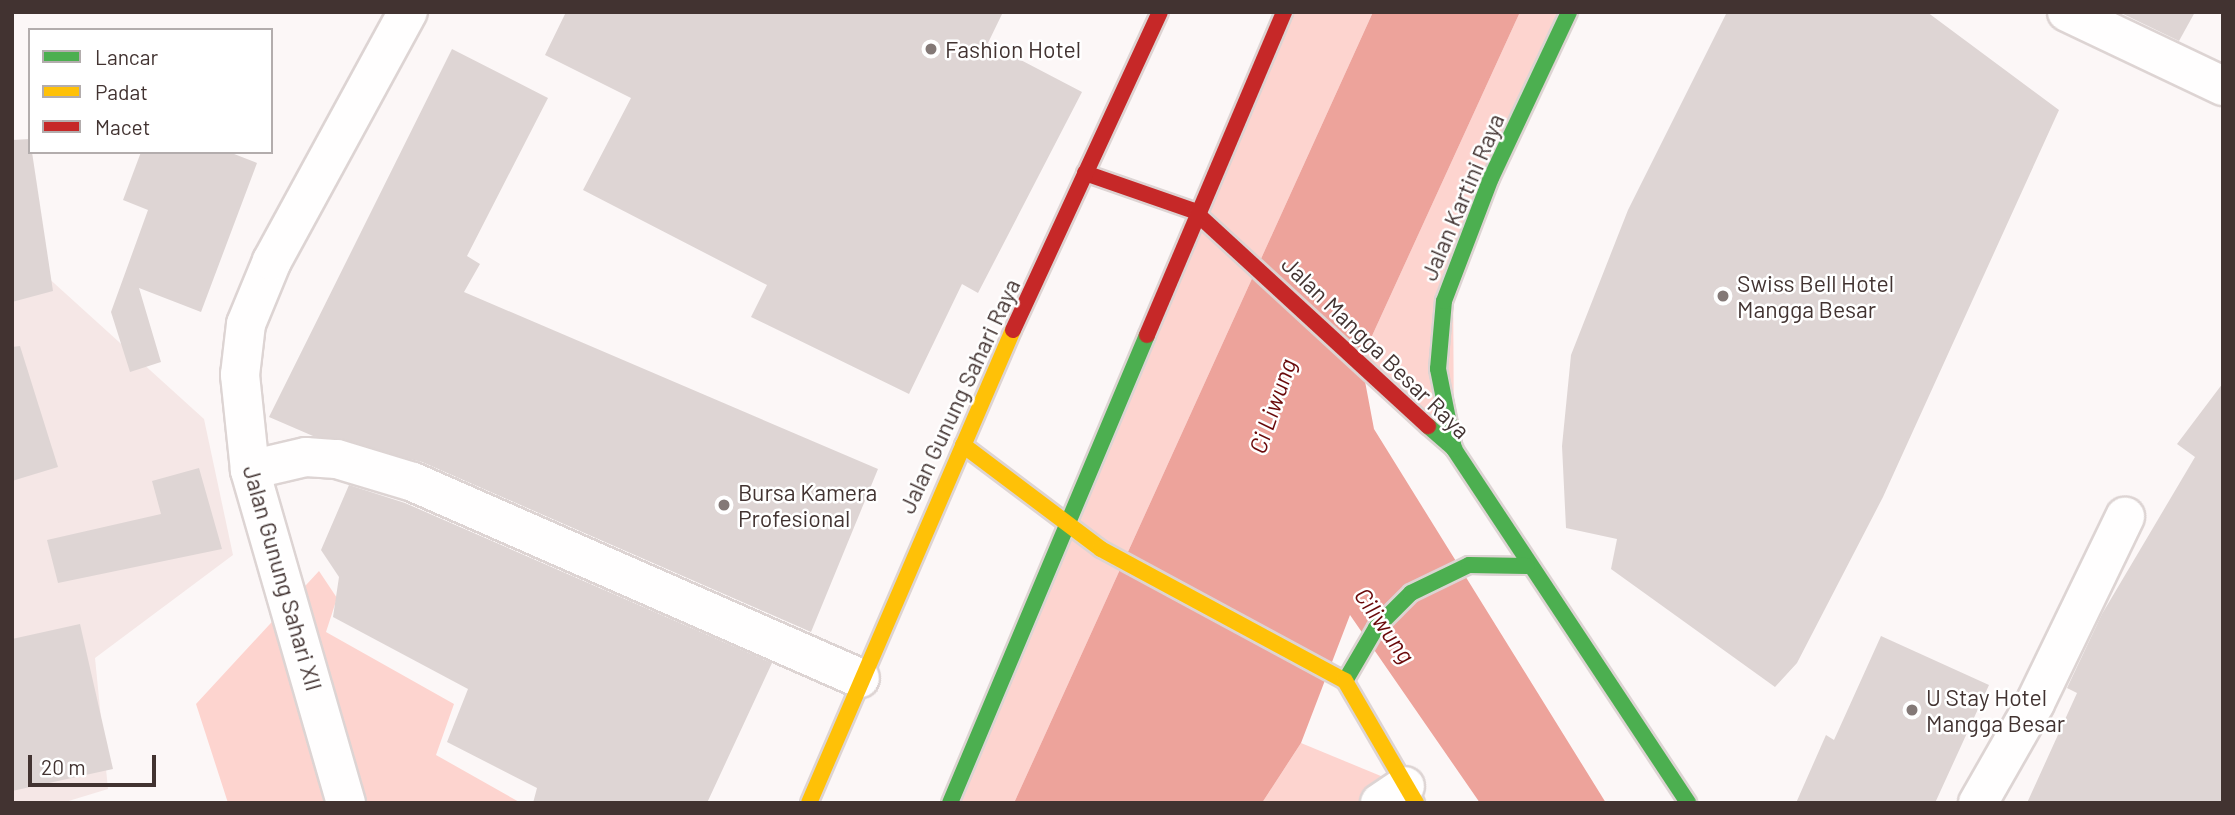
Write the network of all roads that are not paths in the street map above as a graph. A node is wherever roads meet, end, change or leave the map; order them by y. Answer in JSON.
{"nodes":[{"id":1,"x":408,"y":12,"type":"edge"},
{"id":2,"x":1160,"y":12,"type":"edge"},
{"id":3,"x":1284,"y":12,"type":"edge"},
{"id":4,"x":1569,"y":12,"type":"edge"},
{"id":5,"x":2067,"y":12,"type":"edge"},
{"id":6,"x":2223,"y":86,"type":"edge"},
{"id":7,"x":1085,"y":173,"type":"junction"},
{"id":8,"x":1194,"y":211,"type":"junction"},
{"id":9,"x":963,"y":445,"type":"junction"},
{"id":10,"x":1454,"y":449,"type":"junction"},
{"id":11,"x":250,"y":470,"type":"junction"},
{"id":12,"x":2125,"y":517,"type":"dead end"},
{"id":13,"x":1071,"y":527,"type":"junction"},
{"id":14,"x":1527,"y":566,"type":"junction"},
{"id":15,"x":1339,"y":677,"type":"junction"},
{"id":16,"x":859,"y":678,"type":"junction"},
{"id":17,"x":1400,"y":797,"type":"edge"},
{"id":18,"x":346,"y":803,"type":"edge"},
{"id":19,"x":809,"y":803,"type":"edge"},
{"id":20,"x":950,"y":803,"type":"edge"},
{"id":21,"x":1688,"y":803,"type":"edge"},
{"id":22,"x":1978,"y":803,"type":"edge"}],
"edges":[{"from":1,"to":11,"type":"street","name":"Jalan Gunung Sahari XII"},
{"from":2,"to":7,"type":"main road","name":"Jalan Gunung Sahari Raya"},
{"from":3,"to":8,"type":"main road"},
{"from":4,"to":10,"type":"main road","name":"Jalan Kartini Raya"},
{"from":5,"to":6,"type":"street"},
{"from":7,"to":8,"type":"main road","name":"Jalan Mangga Besar Raya"},
{"from":7,"to":9,"type":"main road","name":"Jalan Gunung Sahari Raya"},
{"from":8,"to":10,"type":"main road","name":"Jalan Mangga Besar Raya"},
{"from":8,"to":13,"type":"main road"},
{"from":9,"to":13,"type":"main road"},
{"from":9,"to":16,"type":"main road","name":"Jalan Gunung Sahari Raya"},
{"from":10,"to":14,"type":"main road","name":"Jalan Mangga Besar Raya"},
{"from":11,"to":16,"type":"street"},
{"from":11,"to":18,"type":"street","name":"Jalan Gunung Sahari XII"},
{"from":12,"to":22,"type":"street"},
{"from":13,"to":15,"type":"main road"},
{"from":13,"to":20,"type":"main road"},
{"from":14,"to":15,"type":"main road"},
{"from":14,"to":21,"type":"main road","name":"Jalan Mangga Besar Raya"},
{"from":15,"to":17,"type":"main road"},
{"from":16,"to":19,"type":"main road","name":"Jalan Gunung Sahari Raya"}]}
